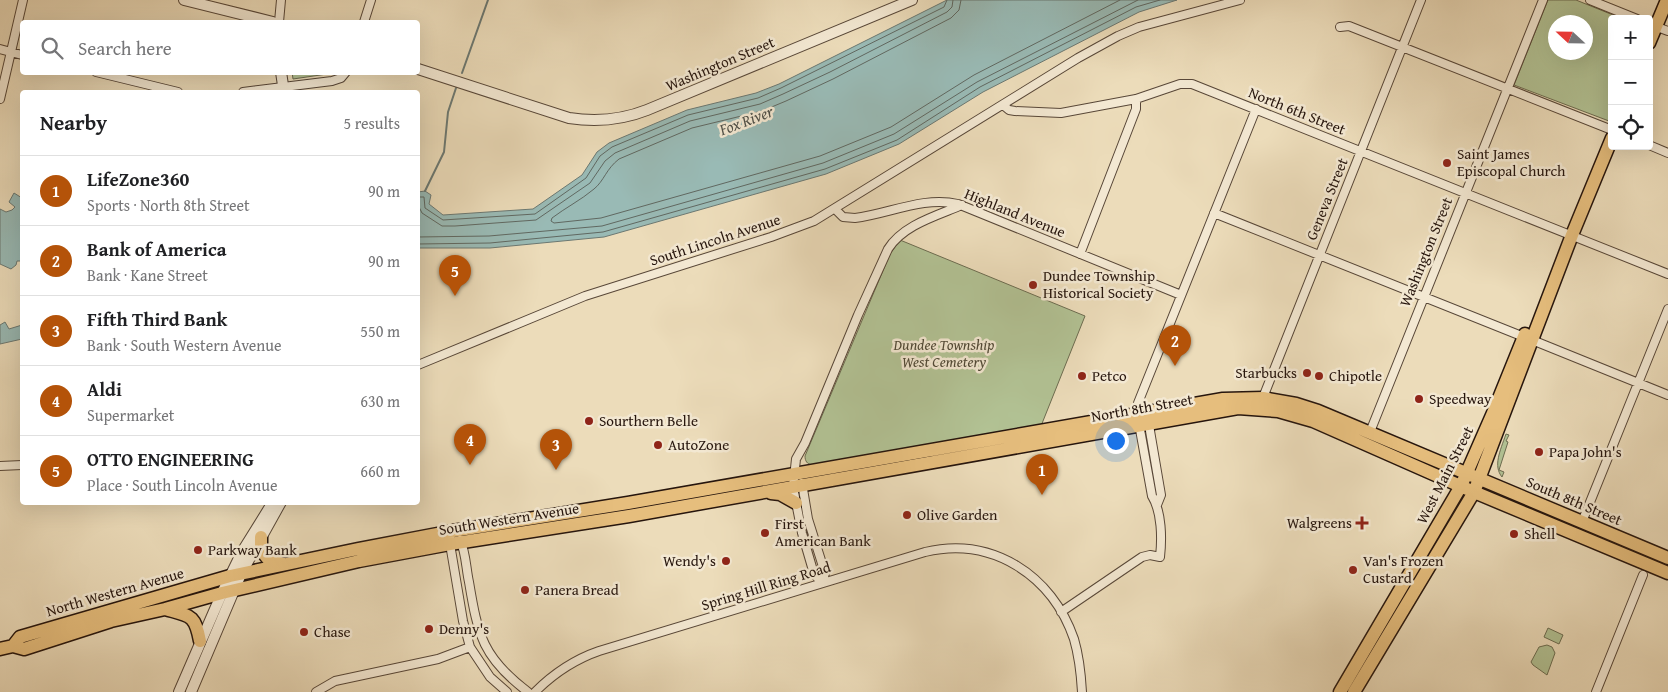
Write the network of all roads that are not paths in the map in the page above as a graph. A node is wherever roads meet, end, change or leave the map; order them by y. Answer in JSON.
{"nodes":[{"id":1,"x":23,"y":0,"type":"edge"},
{"id":2,"x":184,"y":0,"type":"edge"},
{"id":3,"x":281,"y":0,"type":"edge"},
{"id":4,"x":371,"y":0,"type":"edge"},
{"id":5,"x":912,"y":0,"type":"edge"},
{"id":6,"x":1240,"y":0,"type":"edge"},
{"id":7,"x":1421,"y":0,"type":"edge"},
{"id":8,"x":1543,"y":0,"type":"edge"},
{"id":9,"x":1590,"y":0,"type":"edge"},
{"id":10,"x":1667,"y":0,"type":"edge"},
{"id":11,"x":1627,"y":15,"type":"edge"},
{"id":12,"x":265,"y":20,"type":"edge"},
{"id":13,"x":278,"y":20,"type":"edge"},
{"id":14,"x":365,"y":20,"type":"edge"},
{"id":15,"x":1340,"y":27,"type":"dead end"},
{"id":16,"x":1658,"y":27,"type":"edge"},
{"id":17,"x":1402,"y":47,"type":"junction"},
{"id":18,"x":0,"y":49,"type":"edge"},
{"id":19,"x":11,"y":52,"type":"junction"},
{"id":20,"x":20,"y":54,"type":"edge"},
{"id":21,"x":420,"y":70,"type":"edge"},
{"id":22,"x":108,"y":75,"type":"edge"},
{"id":23,"x":282,"y":75,"type":"edge"},
{"id":24,"x":343,"y":75,"type":"edge"},
{"id":25,"x":1507,"y":88,"type":"junction"},
{"id":26,"x":170,"y":90,"type":"edge"},
{"id":27,"x":284,"y":90,"type":"edge"},
{"id":28,"x":0,"y":99,"type":"edge"},
{"id":29,"x":1136,"y":99,"type":"junction"},
{"id":30,"x":1003,"y":105,"type":"junction"},
{"id":31,"x":1256,"y":109,"type":"junction"},
{"id":32,"x":1608,"y":128,"type":"edge"},
{"id":33,"x":1653,"y":146,"type":"edge"},
{"id":34,"x":1608,"y":148,"type":"edge"},
{"id":35,"x":1361,"y":152,"type":"junction"},
{"id":36,"x":1668,"y":152,"type":"edge"},
{"id":37,"x":1466,"y":193,"type":"junction"},
{"id":38,"x":962,"y":205,"type":"junction"},
{"id":39,"x":835,"y":209,"type":"junction"},
{"id":40,"x":1214,"y":214,"type":"junction"},
{"id":41,"x":1572,"y":235,"type":"junction"},
{"id":42,"x":1080,"y":254,"type":"junction"},
{"id":43,"x":1319,"y":256,"type":"junction"},
{"id":44,"x":1668,"y":274,"type":"edge"},
{"id":45,"x":1181,"y":295,"type":"junction"},
{"id":46,"x":1424,"y":297,"type":"junction"},
{"id":47,"x":1668,"y":309,"type":"edge"},
{"id":48,"x":1528,"y":339,"type":"junction"},
{"id":49,"x":420,"y":365,"type":"edge"},
{"id":50,"x":1638,"y":383,"type":"junction"},
{"id":51,"x":1668,"y":395,"type":"edge"},
{"id":52,"x":1261,"y":403,"type":"junction"},
{"id":53,"x":1140,"y":413,"type":"junction"},
{"id":54,"x":1144,"y":426,"type":"junction"},
{"id":55,"x":1370,"y":432,"type":"junction"},
{"id":56,"x":1012,"y":442,"type":"junction"},
{"id":57,"x":20,"y":465,"type":"edge"},
{"id":58,"x":0,"y":466,"type":"edge"},
{"id":59,"x":1467,"y":473,"type":"junction"},
{"id":60,"x":795,"y":474,"type":"junction"},
{"id":61,"x":1480,"y":478,"type":"junction"},
{"id":62,"x":798,"y":486,"type":"junction"},
{"id":63,"x":1461,"y":486,"type":"junction"},
{"id":64,"x":766,"y":492,"type":"junction"},
{"id":65,"x":1474,"y":492,"type":"junction"},
{"id":66,"x":796,"y":503,"type":"junction"},
{"id":67,"x":271,"y":505,"type":"edge"},
{"id":68,"x":279,"y":505,"type":"edge"},
{"id":69,"x":1582,"y":522,"type":"junction"},
{"id":70,"x":453,"y":531,"type":"junction"},
{"id":71,"x":261,"y":537,"type":"junction"},
{"id":72,"x":456,"y":543,"type":"junction"},
{"id":73,"x":1668,"y":558,"type":"edge"},
{"id":74,"x":283,"y":564,"type":"junction"},
{"id":75,"x":1668,"y":573,"type":"edge"},
{"id":76,"x":236,"y":575,"type":"junction"},
{"id":77,"x":1643,"y":575,"type":"dead end"},
{"id":78,"x":822,"y":583,"type":"junction"},
{"id":79,"x":228,"y":591,"type":"junction"},
{"id":80,"x":165,"y":609,"type":"junction"},
{"id":81,"x":1061,"y":612,"type":"junction"},
{"id":82,"x":200,"y":641,"type":"junction"},
{"id":83,"x":13,"y":646,"type":"junction"},
{"id":84,"x":470,"y":647,"type":"junction"},
{"id":85,"x":0,"y":649,"type":"edge"},
{"id":86,"x":179,"y":692,"type":"edge"},
{"id":87,"x":191,"y":692,"type":"edge"},
{"id":88,"x":316,"y":692,"type":"edge"},
{"id":89,"x":507,"y":692,"type":"edge"},
{"id":90,"x":528,"y":692,"type":"edge"},
{"id":91,"x":535,"y":692,"type":"edge"},
{"id":92,"x":1082,"y":692,"type":"edge"},
{"id":93,"x":1340,"y":692,"type":"edge"},
{"id":94,"x":1354,"y":692,"type":"edge"},
{"id":95,"x":1596,"y":692,"type":"edge"}],
"edges":[{"from":1,"to":19,"type":"street"},
{"from":2,"to":12,"type":"street"},
{"from":3,"to":13,"type":"street"},
{"from":4,"to":14,"type":"street"},
{"from":5,"to":21,"type":"street","name":"Washington Street"},
{"from":6,"to":30,"type":"street","name":"South Lincoln Avenue"},
{"from":7,"to":17,"type":"street","name":"Geneva Street"},
{"from":8,"to":25,"type":"street","name":"Washington Street"},
{"from":9,"to":11,"type":"street"},
{"from":10,"to":16,"type":"main road"},
{"from":15,"to":17,"type":"street"},
{"from":17,"to":25,"type":"street"},
{"from":17,"to":35,"type":"street","name":"Geneva Street"},
{"from":18,"to":19,"type":"street"},
{"from":19,"to":20,"type":"street"},
{"from":19,"to":28,"type":"street"},
{"from":22,"to":26,"type":"street"},
{"from":23,"to":27,"type":"street"},
{"from":24,"to":27,"type":"street"},
{"from":25,"to":32,"type":"street"},
{"from":25,"to":37,"type":"street","name":"Washington Street"},
{"from":29,"to":30,"type":"street","name":"North 6th Street"},
{"from":29,"to":31,"type":"street","name":"North 6th Street"},
{"from":29,"to":42,"type":"street"},
{"from":30,"to":39,"type":"street","name":"South Lincoln Avenue"},
{"from":31,"to":35,"type":"street","name":"North 6th Street"},
{"from":31,"to":40,"type":"street"},
{"from":33,"to":36,"type":"street"},
{"from":34,"to":41,"type":"main road","name":"West Main Street"},
{"from":35,"to":37,"type":"street","name":"North 6th Street"},
{"from":35,"to":43,"type":"street","name":"Geneva Street"},
{"from":37,"to":41,"type":"street","name":"North 6th Street"},
{"from":37,"to":46,"type":"street","name":"Washington Street"},
{"from":38,"to":39,"type":"street","name":"Highland Avenue"},
{"from":38,"to":42,"type":"street","name":"Highland Avenue"},
{"from":38,"to":60,"type":"street"},
{"from":39,"to":49,"type":"street","name":"South Lincoln Avenue"},
{"from":40,"to":43,"type":"street"},
{"from":40,"to":45,"type":"street"},
{"from":41,"to":44,"type":"street","name":"North 6th Street"},
{"from":41,"to":48,"type":"main road","name":"West Main Street"},
{"from":42,"to":45,"type":"street","name":"Highland Avenue"},
{"from":43,"to":46,"type":"street"},
{"from":43,"to":52,"type":"street","name":"Geneva Street"},
{"from":45,"to":53,"type":"street"},
{"from":46,"to":48,"type":"street"},
{"from":46,"to":55,"type":"street","name":"Washington Street"},
{"from":47,"to":50,"type":"street"},
{"from":48,"to":50,"type":"street"},
{"from":48,"to":59,"type":"main road","name":"West Main Street"},
{"from":48,"to":61,"type":"main road","name":"West Main Street"},
{"from":50,"to":51,"type":"street"},
{"from":50,"to":69,"type":"street"},
{"from":52,"to":53,"type":"main road","name":"North 8th Street"},
{"from":52,"to":54,"type":"main road","name":"North 8th Street"},
{"from":52,"to":55,"type":"main road","name":"North 8th Street"},
{"from":52,"to":63,"type":"main road","name":"North 8th Street"},
{"from":53,"to":54,"type":"street"},
{"from":53,"to":56,"type":"main road","name":"North 8th Street"},
{"from":54,"to":56,"type":"main road","name":"North 8th Street"},
{"from":54,"to":81,"type":"street"},
{"from":55,"to":59,"type":"main road","name":"North 8th Street"},
{"from":56,"to":60,"type":"main road","name":"North 8th Street"},
{"from":56,"to":62,"type":"main road","name":"North 8th Street"},
{"from":57,"to":58,"type":"street"},
{"from":59,"to":61,"type":"main road","name":"South 8th Street"},
{"from":59,"to":63,"type":"main road","name":"West Main Street"},
{"from":60,"to":62,"type":"street"},
{"from":60,"to":70,"type":"main road","name":"South Western Avenue"},
{"from":61,"to":65,"type":"main road","name":"West Main Street"},
{"from":61,"to":69,"type":"main road","name":"South 8th Street"},
{"from":62,"to":64,"type":"main road","name":"South Western Avenue"},
{"from":62,"to":66,"type":"street"},
{"from":62,"to":78,"type":"street"},
{"from":63,"to":65,"type":"main road","name":"North 8th Street"},
{"from":63,"to":93,"type":"main road","name":"West Main Street"},
{"from":64,"to":66,"type":"main road"},
{"from":64,"to":72,"type":"main road","name":"South Western Avenue"},
{"from":65,"to":75,"type":"main road","name":"South 8th Street"},
{"from":65,"to":94,"type":"main road","name":"West Main Street"},
{"from":66,"to":78,"type":"street"},
{"from":67,"to":76,"type":"street"},
{"from":68,"to":71,"type":"street"},
{"from":69,"to":73,"type":"main road","name":"South 8th Street"},
{"from":70,"to":72,"type":"street"},
{"from":70,"to":74,"type":"main road","name":"South Western Avenue"},
{"from":71,"to":74,"type":"main road"},
{"from":71,"to":76,"type":"street"},
{"from":72,"to":79,"type":"main road","name":"South Western Avenue"},
{"from":72,"to":84,"type":"street"},
{"from":72,"to":90,"type":"street"},
{"from":74,"to":76,"type":"main road","name":"South Western Avenue"},
{"from":76,"to":79,"type":"street"},
{"from":76,"to":83,"type":"main road","name":"North Western Avenue"},
{"from":77,"to":95,"type":"street"},
{"from":78,"to":81,"type":"street","name":"Spring Hill Ring Road"},
{"from":78,"to":91,"type":"street","name":"Spring Hill Ring Road"},
{"from":79,"to":80,"type":"main road","name":"North Western Avenue"},
{"from":79,"to":82,"type":"street"},
{"from":79,"to":87,"type":"street"},
{"from":80,"to":82,"type":"main road"},
{"from":80,"to":83,"type":"main road","name":"North Western Avenue"},
{"from":81,"to":92,"type":"street","name":"Spring Hill Ring Road"},
{"from":82,"to":86,"type":"street"},
{"from":83,"to":85,"type":"main road","name":"North Western Avenue"},
{"from":84,"to":88,"type":"street"},
{"from":84,"to":89,"type":"street"}]}
